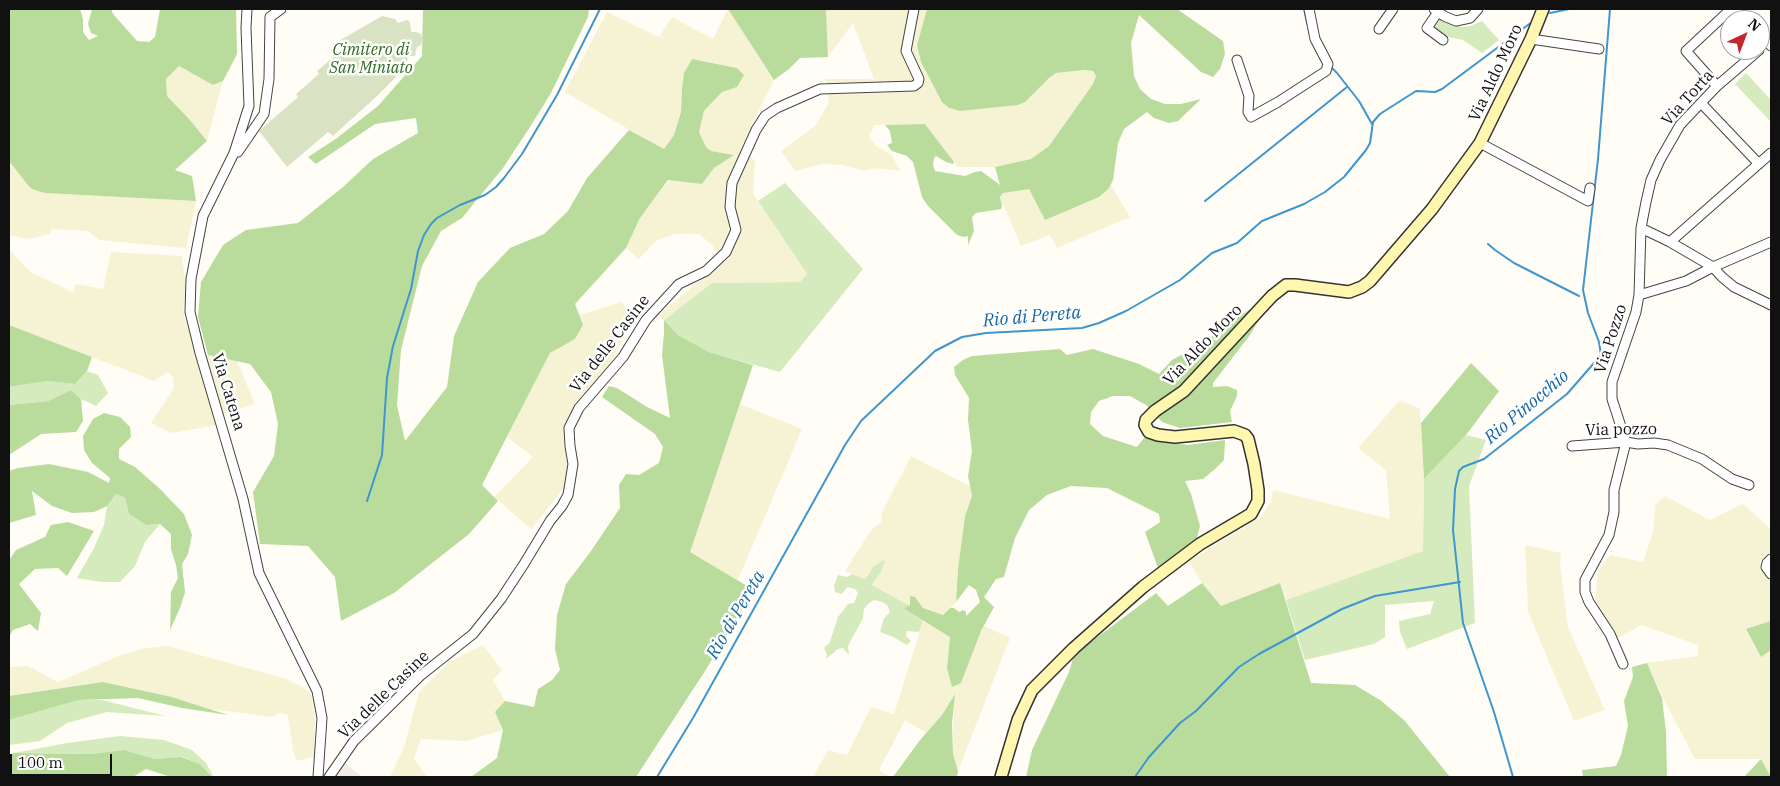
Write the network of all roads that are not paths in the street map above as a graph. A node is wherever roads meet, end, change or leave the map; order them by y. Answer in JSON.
{"nodes":[{"id":1,"x":247,"y":9,"type":"edge"},
{"id":2,"x":281,"y":9,"type":"edge"},
{"id":3,"x":914,"y":9,"type":"edge"},
{"id":4,"x":1309,"y":9,"type":"edge"},
{"id":5,"x":1393,"y":9,"type":"edge"},
{"id":6,"x":1478,"y":9,"type":"edge"},
{"id":7,"x":1543,"y":9,"type":"edge"},
{"id":8,"x":1732,"y":9,"type":"edge"},
{"id":9,"x":1436,"y":10,"type":"edge"},
{"id":10,"x":1379,"y":29,"type":"dead end"},
{"id":11,"x":1530,"y":39,"type":"junction"},
{"id":12,"x":1443,"y":40,"type":"dead end"},
{"id":13,"x":1599,"y":48,"type":"dead end"},
{"id":14,"x":1237,"y":60,"type":"dead end"},
{"id":15,"x":1749,"y":60,"type":"edge"},
{"id":16,"x":1717,"y":86,"type":"junction"},
{"id":17,"x":1701,"y":103,"type":"junction"},
{"id":18,"x":1480,"y":144,"type":"junction"},
{"id":19,"x":1771,"y":154,"type":"edge"},
{"id":20,"x":1759,"y":164,"type":"junction"},
{"id":21,"x":228,"y":167,"type":"junction"},
{"id":22,"x":1590,"y":188,"type":"dead end"},
{"id":23,"x":1641,"y":228,"type":"junction"},
{"id":24,"x":1670,"y":242,"type":"junction"},
{"id":25,"x":1771,"y":242,"type":"edge"},
{"id":26,"x":1713,"y":267,"type":"junction"},
{"id":27,"x":1639,"y":295,"type":"junction"},
{"id":28,"x":1771,"y":305,"type":"edge"},
{"id":29,"x":1626,"y":442,"type":"junction"},
{"id":30,"x":1572,"y":446,"type":"dead end"},
{"id":31,"x":1749,"y":486,"type":"dead end"},
{"id":32,"x":1771,"y":559,"type":"edge"},
{"id":33,"x":1771,"y":574,"type":"edge"},
{"id":34,"x":1623,"y":664,"type":"dead end"},
{"id":35,"x":318,"y":777,"type":"edge"},
{"id":36,"x":329,"y":777,"type":"edge"},
{"id":37,"x":1001,"y":777,"type":"edge"}],
"edges":[{"from":1,"to":21,"type":"street","name":"Via Catena"},
{"from":2,"to":21,"type":"street"},
{"from":3,"to":36,"type":"street","name":"Via delle Casine"},
{"from":4,"to":14,"type":"street"},
{"from":5,"to":10,"type":"street"},
{"from":6,"to":9,"type":"street"},
{"from":7,"to":11,"type":"main road","name":"Via Aldo Moro"},
{"from":8,"to":16,"type":"street"},
{"from":9,"to":12,"type":"street"},
{"from":11,"to":13,"type":"street"},
{"from":11,"to":18,"type":"main road","name":"Via Aldo Moro"},
{"from":15,"to":16,"type":"street","name":"Via Torta"},
{"from":16,"to":17,"type":"street","name":"Via Torta"},
{"from":17,"to":20,"type":"street"},
{"from":17,"to":23,"type":"street","name":"Via Torta"},
{"from":18,"to":22,"type":"street"},
{"from":18,"to":37,"type":"main road","name":"Via Aldo Moro"},
{"from":19,"to":20,"type":"street"},
{"from":20,"to":24,"type":"street"},
{"from":21,"to":35,"type":"street","name":"Via Catena"},
{"from":23,"to":24,"type":"street"},
{"from":23,"to":27,"type":"street","name":"Via Torta"},
{"from":24,"to":26,"type":"street"},
{"from":25,"to":26,"type":"street","name":"Via Pozzo"},
{"from":26,"to":27,"type":"street","name":"Via Pozzo"},
{"from":26,"to":28,"type":"street"},
{"from":27,"to":29,"type":"street","name":"Via Pozzo"},
{"from":29,"to":30,"type":"street","name":"Via pozzo"},
{"from":29,"to":31,"type":"street","name":"Via pozzo"},
{"from":29,"to":34,"type":"street","name":"Via Pozzo"},
{"from":32,"to":33,"type":"street"}]}
